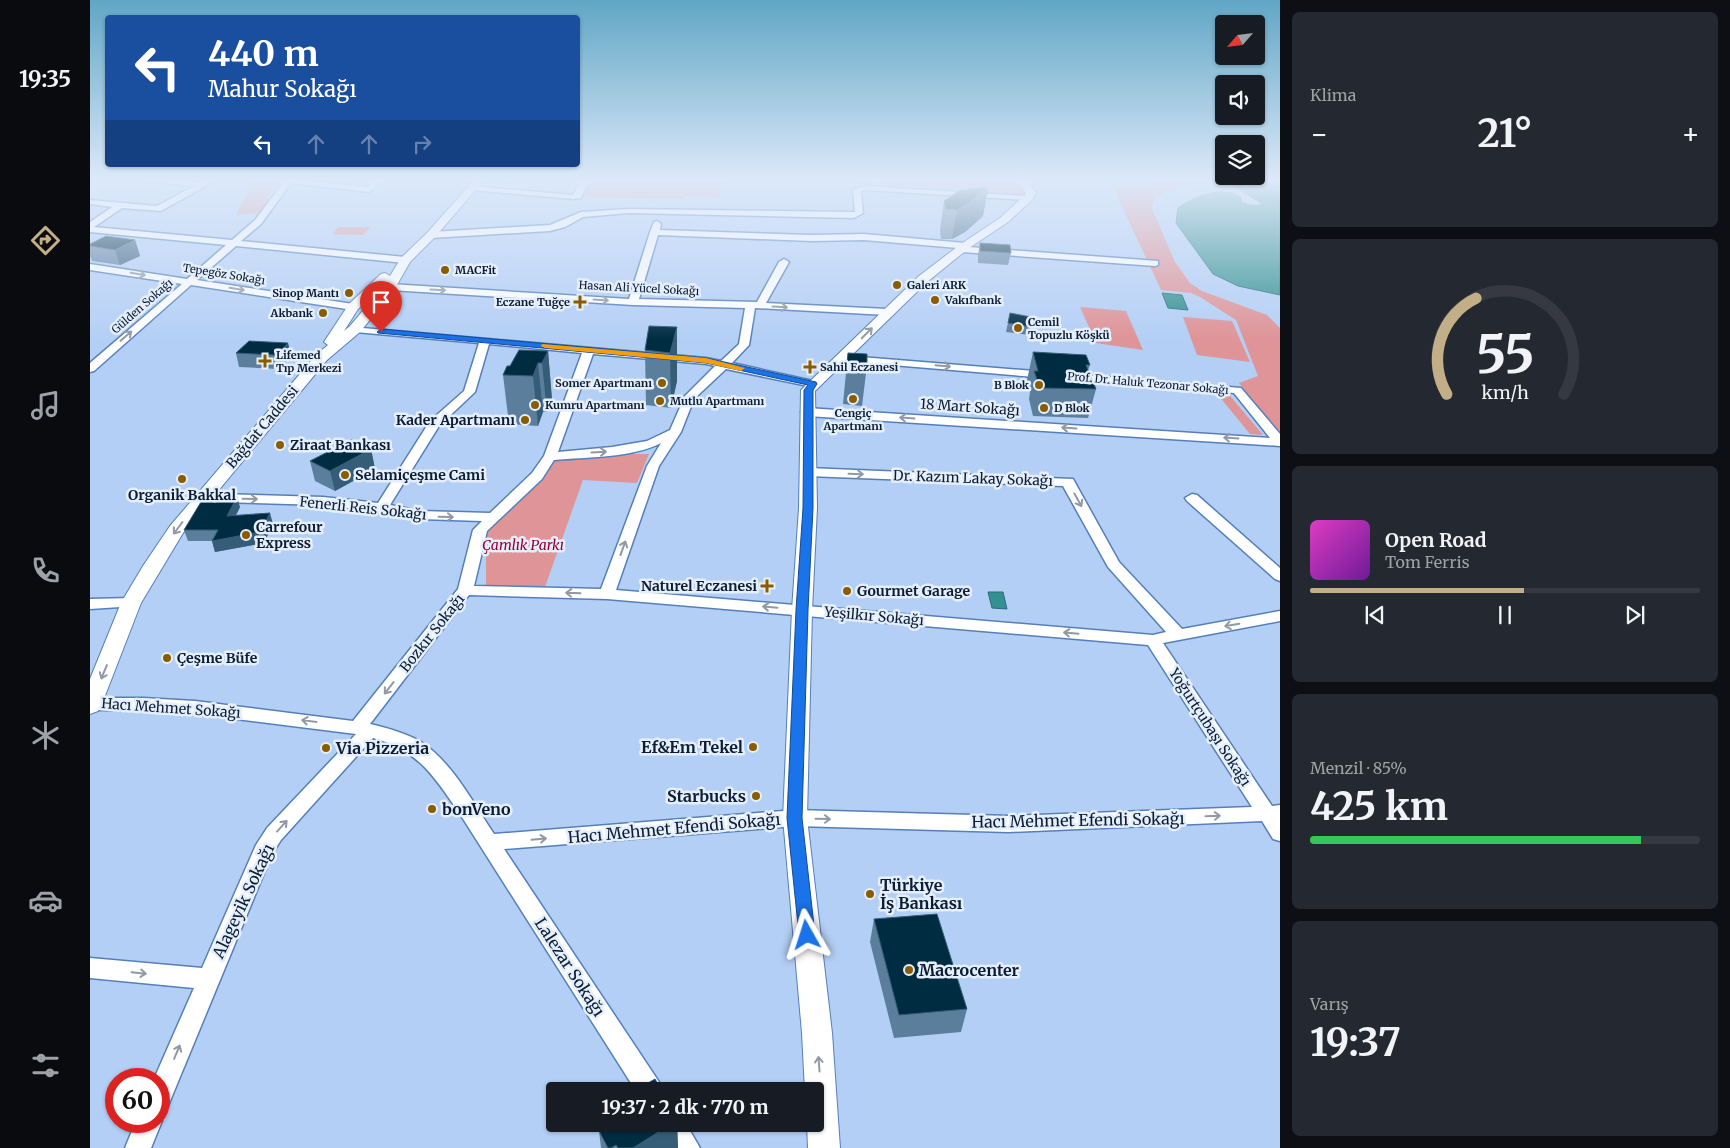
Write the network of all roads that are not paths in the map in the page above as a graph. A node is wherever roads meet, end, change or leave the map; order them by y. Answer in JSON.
{"nodes":[{"id":1,"x":654,"y":232,"type":"edge"},
{"id":2,"x":133,"y":233,"type":"edge"},
{"id":3,"x":245,"y":233,"type":"edge"},
{"id":4,"x":433,"y":233,"type":"edge"},
{"id":5,"x":472,"y":233,"type":"edge"},
{"id":6,"x":669,"y":233,"type":"edge"},
{"id":7,"x":985,"y":233,"type":"edge"},
{"id":8,"x":431,"y":235,"type":"junction"},
{"id":9,"x":232,"y":243,"type":"junction"},
{"id":10,"x":964,"y":247,"type":"junction"},
{"id":11,"x":405,"y":260,"type":"junction"},
{"id":12,"x":784,"y":262,"type":"dead end"},
{"id":13,"x":1155,"y":263,"type":"dead end"},
{"id":14,"x":90,"y":266,"type":"edge"},
{"id":15,"x":189,"y":282,"type":"junction"},
{"id":16,"x":390,"y":287,"type":"junction"},
{"id":17,"x":633,"y":302,"type":"junction"},
{"id":18,"x":756,"y":305,"type":"junction"},
{"id":19,"x":353,"y":307,"type":"junction"},
{"id":20,"x":887,"y":312,"type":"junction"},
{"id":21,"x":355,"y":329,"type":"junction"},
{"id":22,"x":485,"y":341,"type":"junction"},
{"id":23,"x":589,"y":350,"type":"junction"},
{"id":24,"x":322,"y":357,"type":"junction"},
{"id":25,"x":842,"y":358,"type":"junction"},
{"id":26,"x":725,"y":364,"type":"junction"},
{"id":27,"x":90,"y":369,"type":"edge"},
{"id":28,"x":813,"y":384,"type":"junction"},
{"id":29,"x":807,"y":412,"type":"junction"},
{"id":30,"x":676,"y":432,"type":"junction"},
{"id":31,"x":1280,"y":442,"type":"edge"},
{"id":32,"x":550,"y":456,"type":"junction"},
{"id":33,"x":808,"y":472,"type":"junction"},
{"id":34,"x":201,"y":498,"type":"junction"},
{"id":35,"x":1192,"y":498,"type":"dead end"},
{"id":36,"x":382,"y":508,"type":"junction"},
{"id":37,"x":495,"y":517,"type":"junction"},
{"id":38,"x":1280,"y":576,"type":"edge"},
{"id":39,"x":466,"y":590,"type":"junction"},
{"id":40,"x":607,"y":594,"type":"junction"},
{"id":41,"x":131,"y":603,"type":"junction"},
{"id":42,"x":90,"y":604,"type":"edge"},
{"id":43,"x":802,"y":610,"type":"junction"},
{"id":44,"x":1280,"y":616,"type":"edge"},
{"id":45,"x":1178,"y":635,"type":"junction"},
{"id":46,"x":1152,"y":640,"type":"junction"},
{"id":47,"x":90,"y":704,"type":"edge"},
{"id":48,"x":363,"y":729,"type":"junction"},
{"id":49,"x":1274,"y":814,"type":"edge"},
{"id":50,"x":795,"y":818,"type":"junction"},
{"id":51,"x":1280,"y":833,"type":"edge"},
{"id":52,"x":490,"y":842,"type":"junction"},
{"id":53,"x":90,"y":968,"type":"edge"},
{"id":54,"x":208,"y":979,"type":"junction"},
{"id":55,"x":170,"y":1071,"type":"edge"},
{"id":56,"x":644,"y":1082,"type":"edge"},
{"id":57,"x":676,"y":1132,"type":"edge"},
{"id":58,"x":144,"y":1133,"type":"edge"},
{"id":59,"x":138,"y":1148,"type":"edge"},
{"id":60,"x":687,"y":1148,"type":"edge"},
{"id":61,"x":824,"y":1148,"type":"edge"}],
"edges":[{"from":1,"to":17,"type":"street"},
{"from":2,"to":9,"type":"street"},
{"from":3,"to":9,"type":"street","name":"Gülden Sokağı"},
{"from":4,"to":8,"type":"main road","name":"Bağdat Caddesi"},
{"from":5,"to":8,"type":"street"},
{"from":6,"to":10,"type":"street"},
{"from":7,"to":10,"type":"main road"},
{"from":8,"to":11,"type":"main road","name":"Bağdat Caddesi"},
{"from":9,"to":11,"type":"street"},
{"from":9,"to":15,"type":"street","name":"Gülden Sokağı"},
{"from":10,"to":13,"type":"street"},
{"from":10,"to":20,"type":"main road"},
{"from":11,"to":16,"type":"main road","name":"Bağdat Caddesi"},
{"from":11,"to":19,"type":"main road"},
{"from":12,"to":18,"type":"street"},
{"from":14,"to":15,"type":"street","name":"Tepegöz Sokağı","one_way":true},
{"from":15,"to":19,"type":"street","name":"Tepegöz Sokağı","one_way":true},
{"from":27,"to":15,"type":"street","name":"Gülden Sokağı","one_way":true},
{"from":16,"to":17,"type":"street","name":"Hasan Ali Yücel Sokağı","one_way":true},
{"from":16,"to":21,"type":"main road","name":"Bağdat Caddesi"},
{"from":17,"to":18,"type":"street","name":"Hasan Ali Yücel Sokağı"},
{"from":18,"to":20,"type":"street","name":"Hasan Ali Yücel Sokağı","one_way":true},
{"from":18,"to":26,"type":"street"},
{"from":19,"to":24,"type":"main road"},
{"from":25,"to":20,"type":"main road","one_way":true},
{"from":21,"to":22,"type":"street"},
{"from":21,"to":24,"type":"main road","name":"Bağdat Caddesi"},
{"from":22,"to":23,"type":"street"},
{"from":22,"to":36,"type":"street"},
{"from":23,"to":26,"type":"street"},
{"from":23,"to":32,"type":"street","name":"Bozkır Sokağı"},
{"from":24,"to":34,"type":"main road","name":"Bağdat Caddesi"},
{"from":25,"to":28,"type":"main road"},
{"from":25,"to":31,"type":"street","name":"Prof. Dr. Haluk Tezonar Sokağı","one_way":true},
{"from":26,"to":28,"type":"street"},
{"from":26,"to":30,"type":"street"},
{"from":28,"to":29,"type":"main road"},
{"from":31,"to":29,"type":"street","name":"18 Mart Sokağı","one_way":true},
{"from":29,"to":33,"type":"main road"},
{"from":32,"to":30,"type":"street","one_way":true},
{"from":40,"to":30,"type":"street","one_way":true},
{"from":32,"to":37,"type":"street","name":"Bozkır Sokağı"},
{"from":33,"to":43,"type":"main road"},
{"from":33,"to":45,"type":"street","name":"Dr. Kazım Lakay Sokağı","one_way":true},
{"from":34,"to":36,"type":"street","name":"Fenerli Reis Sokağı","one_way":true},
{"from":34,"to":41,"type":"main road","name":"Bağdat Caddesi","one_way":true},
{"from":35,"to":38,"type":"street"},
{"from":36,"to":37,"type":"street","name":"Fenerli Reis Sokağı","one_way":true},
{"from":37,"to":39,"type":"street","name":"Bozkır Sokağı"},
{"from":40,"to":39,"type":"street","name":"Yeşilkır Sokağı","one_way":true},
{"from":39,"to":48,"type":"street","name":"Bozkır Sokağı","one_way":true},
{"from":43,"to":40,"type":"street","name":"Yeşilkır Sokağı","one_way":true},
{"from":41,"to":42,"type":"street"},
{"from":41,"to":47,"type":"main road","name":"Bağdat Caddesi","one_way":true},
{"from":46,"to":43,"type":"street","name":"Yeşilkır Sokağı","one_way":true},
{"from":43,"to":50,"type":"main road"},
{"from":44,"to":45,"type":"street","name":"Yeşilkır Sokağı","one_way":true},
{"from":45,"to":46,"type":"street","name":"Yeşilkır Sokağı"},
{"from":46,"to":49,"type":"street","name":"Yoğurtçubaşı Sokağı"},
{"from":48,"to":47,"type":"street","name":"Hacı Mehmet Sokağı","one_way":true},
{"from":48,"to":52,"type":"street"},
{"from":54,"to":48,"type":"street","name":"Alageyik Sokağı","one_way":true},
{"from":50,"to":49,"type":"street","name":"Hacı Mehmet Efendi Sokağı","one_way":true},
{"from":49,"to":51,"type":"street","name":"Yoğurtçubaşı Sokağı"},
{"from":52,"to":50,"type":"street","name":"Hacı Mehmet Efendi Sokağı","one_way":true},
{"from":61,"to":50,"type":"main road","one_way":true},
{"from":52,"to":56,"type":"street","name":"Lalezar Sokağı"},
{"from":53,"to":54,"type":"street","one_way":true},
{"from":55,"to":54,"type":"street","name":"Alageyik Sokağı","one_way":true},
{"from":57,"to":60,"type":"street"},
{"from":58,"to":59,"type":"street"}]}
